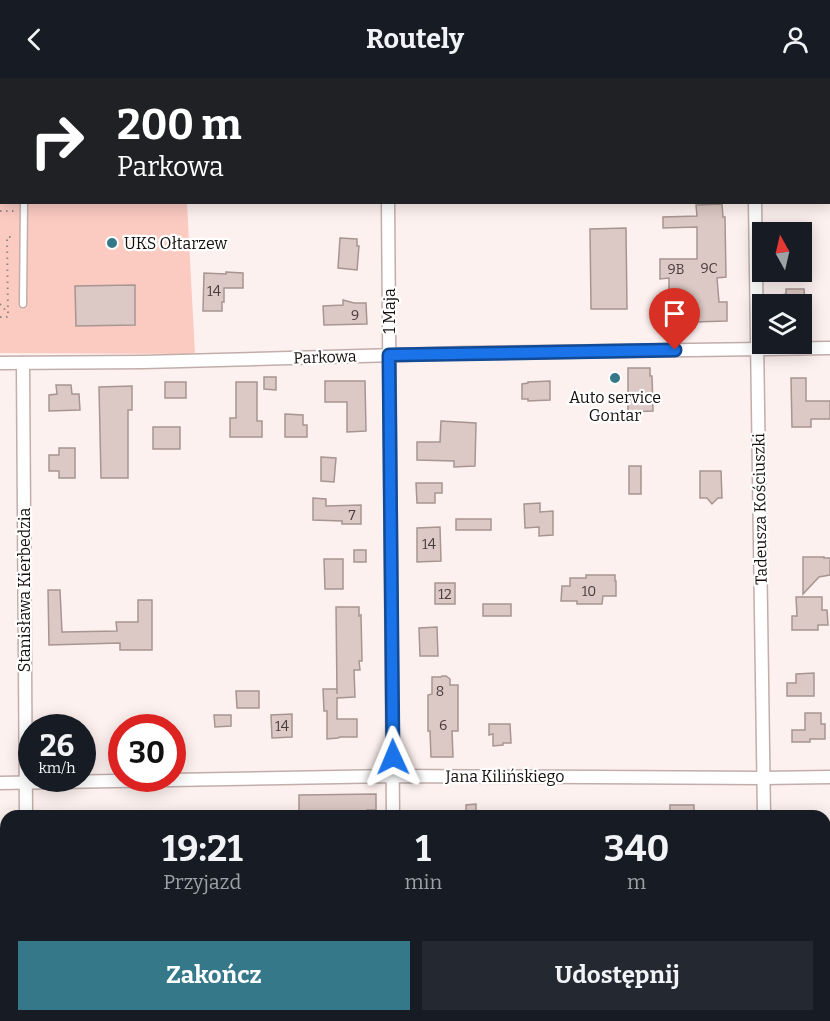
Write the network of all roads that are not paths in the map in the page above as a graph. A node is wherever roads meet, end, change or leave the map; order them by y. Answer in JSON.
{"nodes":[{"id":1,"x":24,"y":204,"type":"edge"},
{"id":2,"x":388,"y":204,"type":"edge"},
{"id":3,"x":755,"y":204,"type":"edge"},
{"id":4,"x":757,"y":294,"type":"edge"},
{"id":5,"x":23,"y":304,"type":"dead end"},
{"id":6,"x":812,"y":348,"type":"edge"},
{"id":7,"x":830,"y":348,"type":"edge"},
{"id":8,"x":752,"y":349,"type":"edge"},
{"id":9,"x":758,"y":354,"type":"edge"},
{"id":10,"x":389,"y":355,"type":"junction"},
{"id":11,"x":0,"y":363,"type":"edge"},
{"id":12,"x":23,"y":363,"type":"junction"},
{"id":13,"x":24,"y":714,"type":"edge"},
{"id":14,"x":393,"y":776,"type":"junction"},
{"id":15,"x":830,"y":777,"type":"edge"},
{"id":16,"x":763,"y":778,"type":"junction"},
{"id":17,"x":96,"y":782,"type":"edge"},
{"id":18,"x":0,"y":783,"type":"edge"},
{"id":19,"x":18,"y":783,"type":"edge"},
{"id":20,"x":26,"y":792,"type":"edge"},
{"id":21,"x":26,"y":810,"type":"edge"},
{"id":22,"x":393,"y":810,"type":"edge"},
{"id":23,"x":764,"y":810,"type":"edge"}],
"edges":[{"from":1,"to":5,"type":"lane"},
{"from":2,"to":10,"type":"street","name":"1 Maja"},
{"from":3,"to":4,"type":"street","name":"Tadeusza Kościuszki"},
{"from":6,"to":7,"type":"street","name":"Parkowa"},
{"from":8,"to":10,"type":"street","name":"Parkowa"},
{"from":9,"to":16,"type":"street","name":"Tadeusza Kościuszki"},
{"from":10,"to":12,"type":"street","name":"Parkowa"},
{"from":10,"to":14,"type":"street","name":"1 Maja"},
{"from":11,"to":12,"type":"street","name":"Parkowa"},
{"from":12,"to":13,"type":"street","name":"Stanisława Kierbedzia"},
{"from":14,"to":16,"type":"street","name":"Jana Kilińskiego"},
{"from":14,"to":17,"type":"street","name":"Jana Kilińskiego"},
{"from":14,"to":22,"type":"street","name":"1 Maja"},
{"from":15,"to":16,"type":"street","name":"Jana Kilińskiego"},
{"from":16,"to":23,"type":"street","name":"Tadeusza Kościuszki"},
{"from":18,"to":19,"type":"street","name":"Jana Kilińskiego"},
{"from":20,"to":21,"type":"street","name":"Stanisława Kierbedzia"}]}
